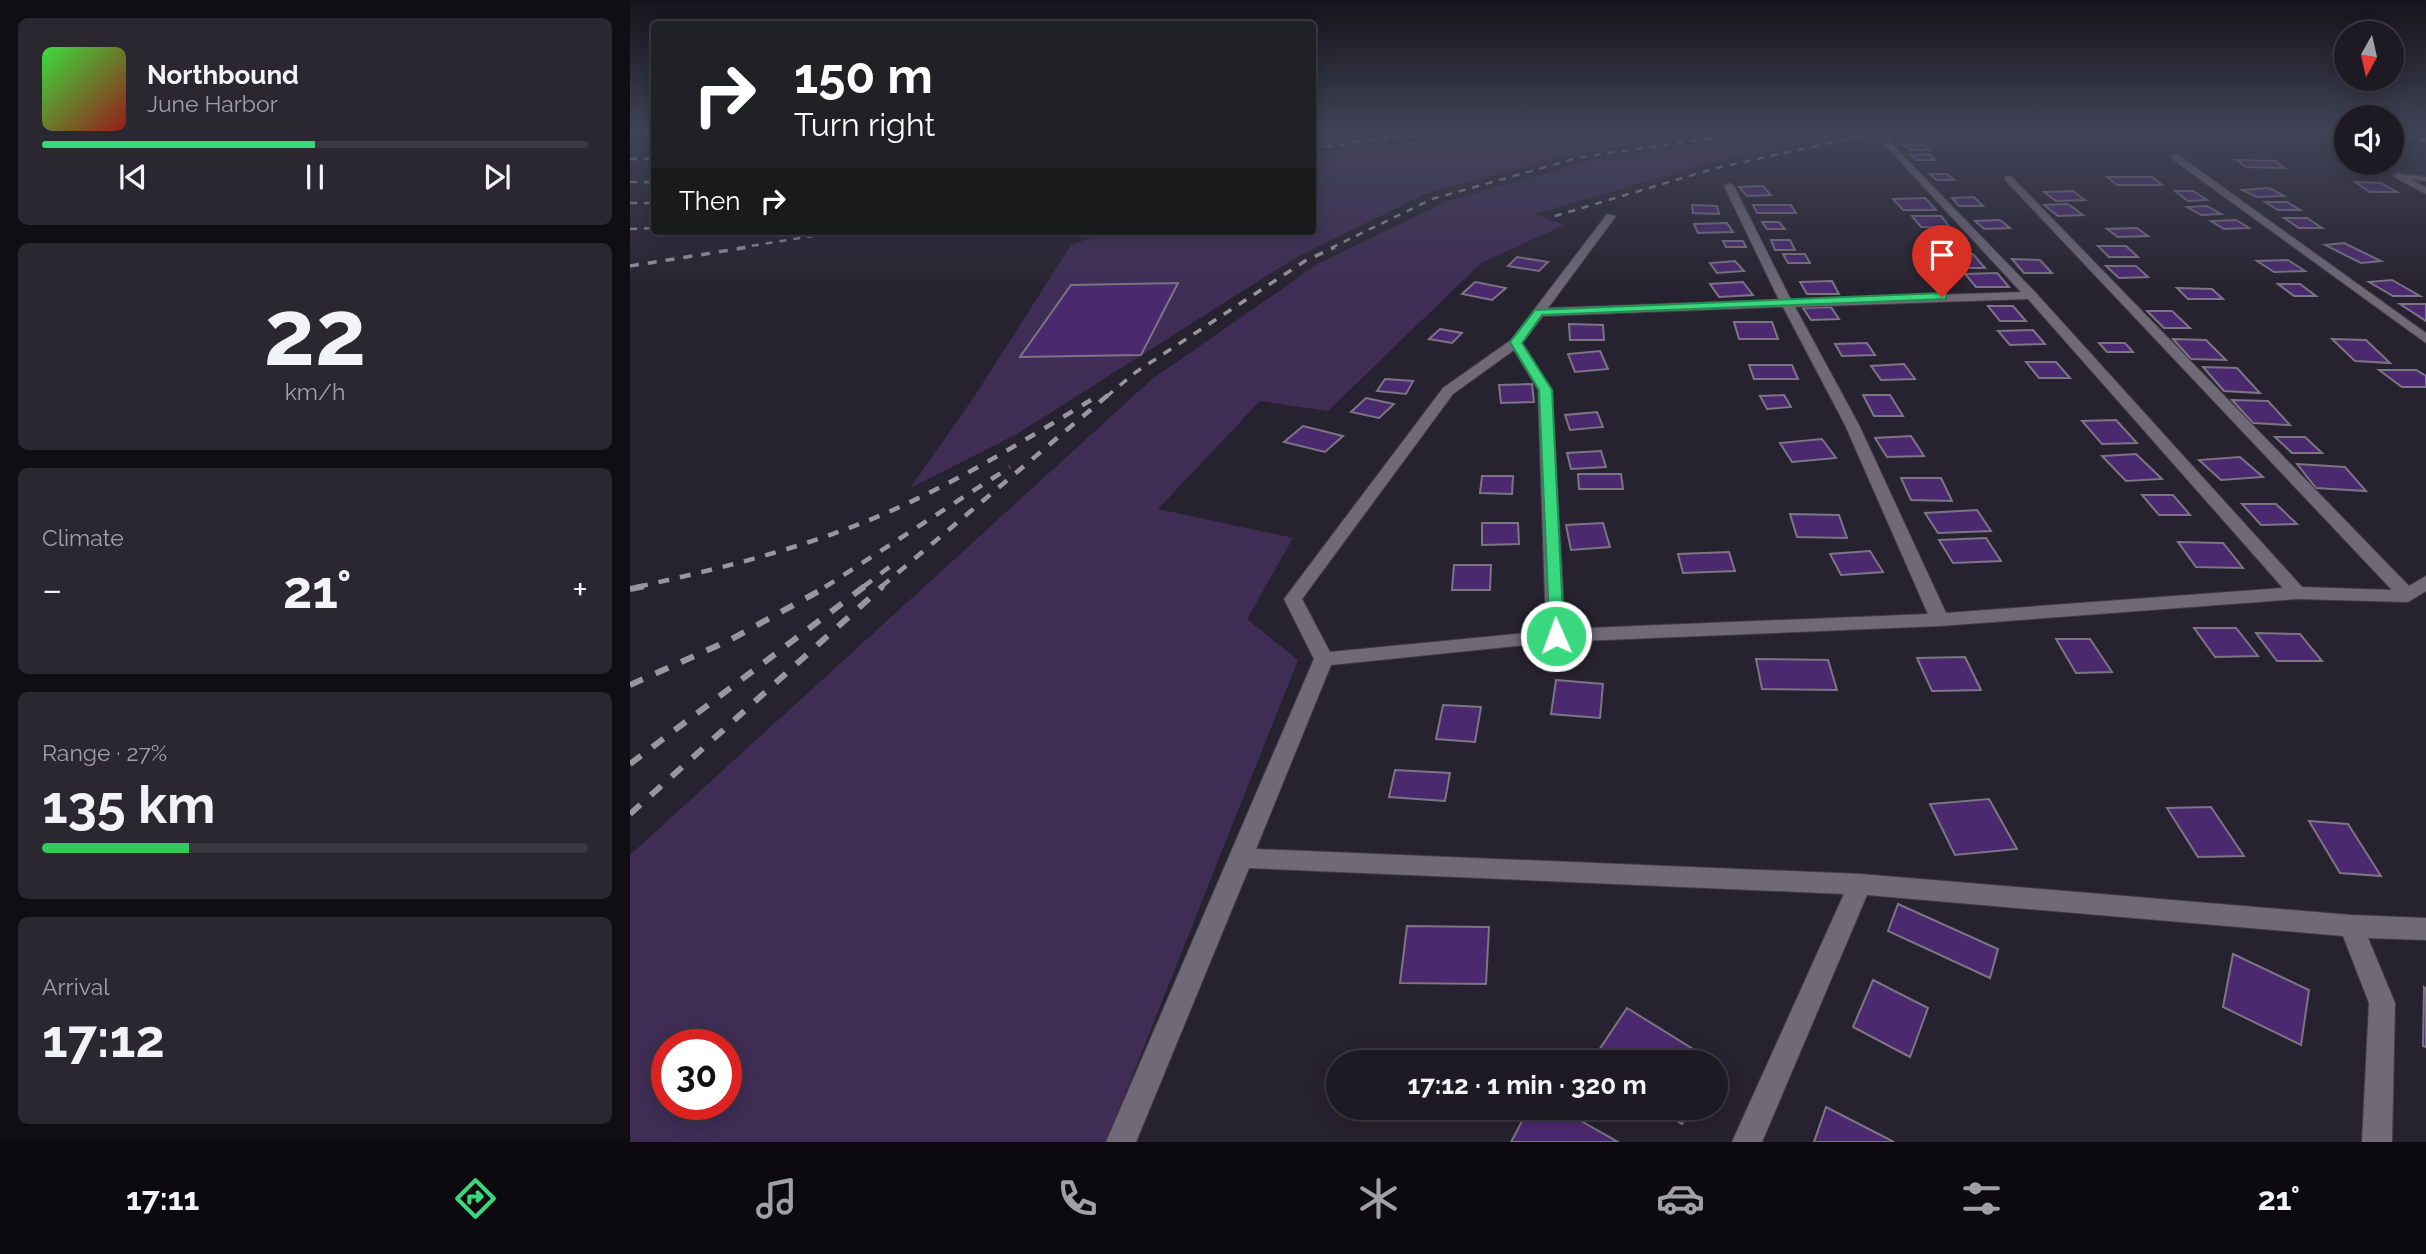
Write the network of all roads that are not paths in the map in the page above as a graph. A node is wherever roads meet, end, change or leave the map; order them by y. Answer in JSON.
{"nodes":[{"id":1,"x":1927,"y":184,"type":"edge"},
{"id":2,"x":2014,"y":184,"type":"edge"},
{"id":3,"x":2214,"y":184,"type":"edge"},
{"id":4,"x":1729,"y":187,"type":"dead end"},
{"id":5,"x":1611,"y":216,"type":"dead end"},
{"id":6,"x":2031,"y":295,"type":"junction"},
{"id":7,"x":1786,"y":302,"type":"junction"},
{"id":8,"x":1539,"y":312,"type":"junction"},
{"id":9,"x":2426,"y":339,"type":"edge"},
{"id":10,"x":1516,"y":342,"type":"junction"},
{"id":11,"x":2426,"y":582,"type":"edge"},
{"id":12,"x":2297,"y":593,"type":"junction"},
{"id":13,"x":2408,"y":596,"type":"junction"},
{"id":14,"x":1940,"y":620,"type":"junction"},
{"id":15,"x":1556,"y":636,"type":"junction"},
{"id":16,"x":1324,"y":659,"type":"junction"},
{"id":17,"x":1241,"y":858,"type":"junction"},
{"id":18,"x":1860,"y":884,"type":"junction"},
{"id":19,"x":2351,"y":926,"type":"junction"},
{"id":20,"x":2426,"y":929,"type":"edge"},
{"id":21,"x":1121,"y":1142,"type":"edge"},
{"id":22,"x":1747,"y":1142,"type":"edge"},
{"id":23,"x":2377,"y":1142,"type":"edge"}],
"edges":[{"from":1,"to":6,"type":"street"},
{"from":2,"to":13,"type":"street"},
{"from":3,"to":9,"type":"street"},
{"from":4,"to":7,"type":"street"},
{"from":5,"to":8,"type":"street"},
{"from":6,"to":7,"type":"street"},
{"from":6,"to":12,"type":"street"},
{"from":7,"to":8,"type":"street"},
{"from":7,"to":14,"type":"street"},
{"from":8,"to":10,"type":"street"},
{"from":10,"to":15,"type":"street"},
{"from":10,"to":16,"type":"street"},
{"from":11,"to":13,"type":"street"},
{"from":12,"to":13,"type":"street"},
{"from":12,"to":14,"type":"street"},
{"from":14,"to":15,"type":"street"},
{"from":15,"to":16,"type":"street"},
{"from":16,"to":17,"type":"street"},
{"from":17,"to":18,"type":"street"},
{"from":17,"to":21,"type":"street"},
{"from":18,"to":19,"type":"street"},
{"from":18,"to":22,"type":"street"},
{"from":19,"to":20,"type":"street"},
{"from":19,"to":23,"type":"street"}]}
